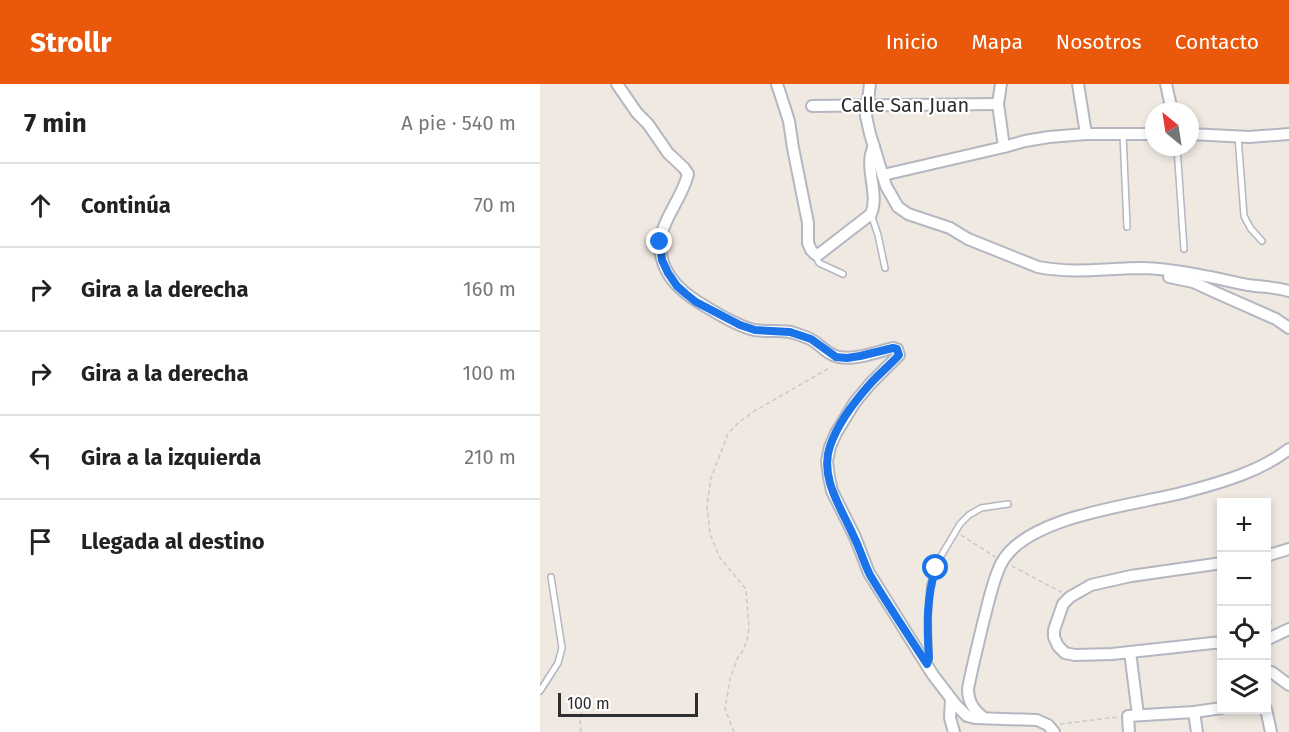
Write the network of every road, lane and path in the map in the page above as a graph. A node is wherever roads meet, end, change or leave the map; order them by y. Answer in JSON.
{"nodes":[{"id":1,"x":617,"y":84,"type":"edge"},
{"id":2,"x":777,"y":84,"type":"edge"},
{"id":3,"x":870,"y":84,"type":"edge"},
{"id":4,"x":1000,"y":84,"type":"edge"},
{"id":5,"x":1078,"y":84,"type":"edge"},
{"id":6,"x":1167,"y":84,"type":"edge"},
{"id":7,"x":1170,"y":102,"type":"edge"},
{"id":8,"x":998,"y":104,"type":"junction"},
{"id":9,"x":812,"y":106,"type":"dead end"},
{"id":10,"x":867,"y":106,"type":"junction"},
{"id":11,"x":1086,"y":134,"type":"junction"},
{"id":12,"x":1123,"y":134,"type":"junction"},
{"id":13,"x":1145,"y":134,"type":"edge"},
{"id":14,"x":1199,"y":134,"type":"edge"},
{"id":15,"x":1289,"y":134,"type":"edge"},
{"id":16,"x":1238,"y":136,"type":"junction"},
{"id":17,"x":874,"y":146,"type":"junction"},
{"id":18,"x":1004,"y":147,"type":"junction"},
{"id":19,"x":1178,"y":156,"type":"edge"},
{"id":20,"x":883,"y":175,"type":"junction"},
{"id":21,"x":871,"y":214,"type":"junction"},
{"id":22,"x":1127,"y":226,"type":"dead end"},
{"id":23,"x":1262,"y":241,"type":"dead end"},
{"id":24,"x":1184,"y":249,"type":"dead end"},
{"id":25,"x":815,"y":254,"type":"junction"},
{"id":26,"x":885,"y":268,"type":"dead end"},
{"id":27,"x":1147,"y":268,"type":"junction"},
{"id":28,"x":843,"y":274,"type":"dead end"},
{"id":29,"x":1289,"y":291,"type":"edge"},
{"id":30,"x":1289,"y":328,"type":"edge"},
{"id":31,"x":836,"y":357,"type":"junction"},
{"id":32,"x":1289,"y":449,"type":"edge"},
{"id":33,"x":1008,"y":504,"type":"dead end"},
{"id":34,"x":1289,"y":549,"type":"edge"},
{"id":35,"x":1271,"y":554,"type":"edge"},
{"id":36,"x":1217,"y":564,"type":"edge"},
{"id":37,"x":551,"y":577,"type":"dead end"},
{"id":38,"x":1289,"y":629,"type":"edge"},
{"id":39,"x":1271,"y":637,"type":"edge"},
{"id":40,"x":1217,"y":642,"type":"edge"},
{"id":41,"x":1130,"y":652,"type":"junction"},
{"id":42,"x":927,"y":664,"type":"junction"},
{"id":43,"x":1271,"y":672,"type":"edge"},
{"id":44,"x":1289,"y":685,"type":"edge"},
{"id":45,"x":540,"y":691,"type":"edge"},
{"id":46,"x":951,"y":699,"type":"junction"},
{"id":47,"x":582,"y":709,"type":"dead end"},
{"id":48,"x":1217,"y":709,"type":"edge"},
{"id":49,"x":1194,"y":712,"type":"junction"},
{"id":50,"x":1267,"y":714,"type":"edge"},
{"id":51,"x":1133,"y":716,"type":"junction"},
{"id":52,"x":984,"y":718,"type":"junction"},
{"id":53,"x":1051,"y":729,"type":"edge"},
{"id":54,"x":581,"y":732,"type":"edge"},
{"id":55,"x":734,"y":732,"type":"edge"},
{"id":56,"x":954,"y":732,"type":"edge"},
{"id":57,"x":1129,"y":732,"type":"edge"},
{"id":58,"x":1197,"y":732,"type":"edge"},
{"id":59,"x":1271,"y":732,"type":"edge"}],
"edges":[{"from":1,"to":31,"type":"street"},
{"from":2,"to":25,"type":"street"},
{"from":3,"to":10,"type":"street"},
{"from":4,"to":8,"type":"street"},
{"from":5,"to":11,"type":"street"},
{"from":6,"to":7,"type":"street"},
{"from":8,"to":10,"type":"street","name":"Calle San Juan"},
{"from":8,"to":18,"type":"street"},
{"from":9,"to":10,"type":"street","name":"Calle San Juan"},
{"from":10,"to":17,"type":"street"},
{"from":11,"to":12,"type":"street"},
{"from":11,"to":18,"type":"street"},
{"from":12,"to":13,"type":"street"},
{"from":12,"to":22,"type":"lane"},
{"from":14,"to":16,"type":"street"},
{"from":15,"to":16,"type":"street"},
{"from":16,"to":23,"type":"lane"},
{"from":17,"to":20,"type":"street"},
{"from":17,"to":21,"type":"street"},
{"from":18,"to":20,"type":"street"},
{"from":19,"to":24,"type":"lane"},
{"from":20,"to":27,"type":"street"},
{"from":21,"to":25,"type":"street"},
{"from":21,"to":26,"type":"lane"},
{"from":25,"to":28,"type":"lane"},
{"from":27,"to":29,"type":"street"},
{"from":27,"to":30,"type":"street"},
{"from":31,"to":42,"type":"street"},
{"from":31,"to":55,"type":"path"},
{"from":32,"to":52,"type":"street"},
{"from":33,"to":42,"type":"lane"},
{"from":34,"to":35,"type":"street"},
{"from":36,"to":41,"type":"street"},
{"from":37,"to":45,"type":"lane"},
{"from":38,"to":39,"type":"street"},
{"from":40,"to":41,"type":"street"},
{"from":41,"to":51,"type":"street"},
{"from":42,"to":46,"type":"street"},
{"from":43,"to":44,"type":"street"},
{"from":46,"to":52,"type":"street"},
{"from":46,"to":56,"type":"street"},
{"from":47,"to":54,"type":"path"},
{"from":48,"to":49,"type":"street"},
{"from":49,"to":51,"type":"street"},
{"from":49,"to":58,"type":"street"},
{"from":50,"to":59,"type":"street"},
{"from":51,"to":53,"type":"path"},
{"from":51,"to":57,"type":"street"},
{"from":52,"to":53,"type":"street"}]}
